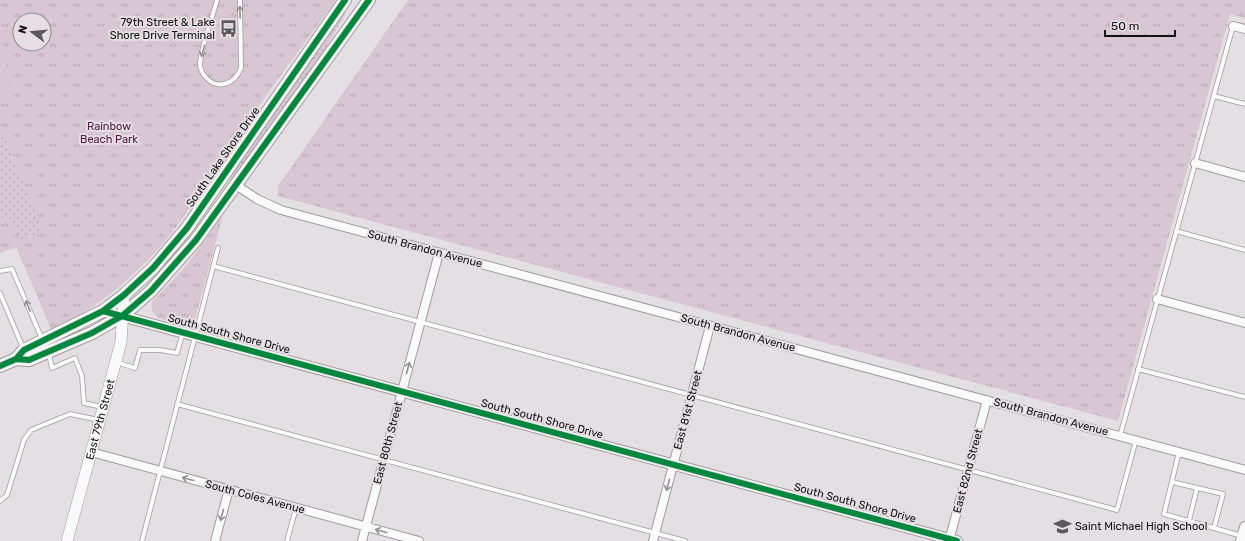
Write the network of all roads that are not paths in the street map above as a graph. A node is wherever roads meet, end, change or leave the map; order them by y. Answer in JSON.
{"nodes":[{"id":1,"x":217,"y":0,"type":"edge"},
{"id":2,"x":240,"y":0,"type":"edge"},
{"id":3,"x":345,"y":0,"type":"edge"},
{"id":4,"x":369,"y":0,"type":"edge"},
{"id":5,"x":1233,"y":26,"type":"joint"},
{"id":6,"x":1245,"y":29,"type":"edge"},
{"id":7,"x":1214,"y":96,"type":"junction"},
{"id":8,"x":1245,"y":104,"type":"edge"},
{"id":9,"x":1195,"y":163,"type":"junction"},
{"id":10,"x":1245,"y":177,"type":"edge"},
{"id":11,"x":236,"y":184,"type":"junction"},
{"id":12,"x":1176,"y":231,"type":"junction"},
{"id":13,"x":218,"y":248,"type":"dead end"},
{"id":14,"x":1245,"y":250,"type":"edge"},
{"id":15,"x":438,"y":253,"type":"junction"},
{"id":16,"x":213,"y":266,"type":"junction"},
{"id":17,"x":0,"y":271,"type":"edge"},
{"id":18,"x":0,"y":293,"type":"edge"},
{"id":19,"x":124,"y":295,"type":"junction"},
{"id":20,"x":1157,"y":299,"type":"junction"},
{"id":21,"x":103,"y":311,"type":"junction"},
{"id":22,"x":122,"y":316,"type":"junction"},
{"id":23,"x":420,"y":322,"type":"junction"},
{"id":24,"x":1245,"y":323,"type":"edge"},
{"id":25,"x":710,"y":326,"type":"junction"},
{"id":26,"x":183,"y":332,"type":"junction"},
{"id":27,"x":195,"y":335,"type":"junction"},
{"id":28,"x":46,"y":347,"type":"junction"},
{"id":29,"x":20,"y":354,"type":"junction"},
{"id":30,"x":115,"y":362,"type":"junction"},
{"id":31,"x":0,"y":366,"type":"edge"},
{"id":32,"x":1138,"y":369,"type":"junction"},
{"id":33,"x":402,"y":391,"type":"junction"},
{"id":34,"x":692,"y":396,"type":"junction"},
{"id":35,"x":1245,"y":397,"type":"edge"},
{"id":36,"x":987,"y":400,"type":"junction"},
{"id":37,"x":177,"y":404,"type":"junction"},
{"id":38,"x":103,"y":407,"type":"junction"},
{"id":39,"x":99,"y":421,"type":"junction"},
{"id":40,"x":1120,"y":436,"type":"junction"},
{"id":41,"x":1136,"y":440,"type":"junction"},
{"id":42,"x":91,"y":452,"type":"junction"},
{"id":43,"x":1179,"y":452,"type":"junction"},
{"id":44,"x":384,"y":460,"type":"junction"},
{"id":45,"x":674,"y":465,"type":"junction"},
{"id":46,"x":968,"y":470,"type":"junction"},
{"id":47,"x":1245,"y":470,"type":"edge"},
{"id":48,"x":160,"y":471,"type":"junction"},
{"id":49,"x":1172,"y":482,"type":"junction"},
{"id":50,"x":1197,"y":488,"type":"junction"},
{"id":51,"x":228,"y":490,"type":"junction"},
{"id":52,"x":0,"y":502,"type":"edge"},
{"id":53,"x":296,"y":508,"type":"junction"},
{"id":54,"x":1189,"y":521,"type":"junction"},
{"id":55,"x":366,"y":527,"type":"junction"},
{"id":56,"x":1214,"y":528,"type":"junction"},
{"id":57,"x":1243,"y":535,"type":"edge"},
{"id":58,"x":654,"y":537,"type":"edge"},
{"id":59,"x":952,"y":540,"type":"edge"},
{"id":60,"x":67,"y":541,"type":"edge"},
{"id":61,"x":142,"y":541,"type":"edge"},
{"id":62,"x":215,"y":541,"type":"edge"},
{"id":63,"x":287,"y":541,"type":"edge"},
{"id":64,"x":362,"y":541,"type":"edge"},
{"id":65,"x":419,"y":541,"type":"edge"},
{"id":66,"x":685,"y":541,"type":"edge"}],
"edges":[{"from":1,"to":2,"type":"lane","one_way":true},
{"from":3,"to":19,"type":"main road","name":"South Lake Shore Drive"},
{"from":4,"to":11,"type":"main road"},
{"from":5,"to":6,"type":"street"},
{"from":5,"to":7,"type":"lane"},
{"from":7,"to":8,"type":"lane"},
{"from":7,"to":9,"type":"lane"},
{"from":9,"to":10,"type":"street"},
{"from":9,"to":12,"type":"lane"},
{"from":11,"to":15,"type":"street","name":"South Brandon Avenue"},
{"from":11,"to":22,"type":"main road"},
{"from":12,"to":14,"type":"lane"},
{"from":12,"to":20,"type":"lane"},
{"from":13,"to":16,"type":"lane"},
{"from":15,"to":23,"type":"street","name":"East 80th Street"},
{"from":15,"to":25,"type":"street","name":"South Brandon Avenue"},
{"from":16,"to":23,"type":"lane"},
{"from":16,"to":27,"type":"lane"},
{"from":28,"to":17,"type":"lane","one_way":true},
{"from":18,"to":29,"type":"lane"},
{"from":19,"to":21,"type":"main road","name":"South Lake Shore Drive"},
{"from":19,"to":22,"type":"main road","name":"East 79th Street"},
{"from":20,"to":24,"type":"street"},
{"from":20,"to":32,"type":"lane"},
{"from":21,"to":22,"type":"street","name":"South South Shore Drive"},
{"from":21,"to":28,"type":"main road"},
{"from":22,"to":26,"type":"street","name":"South South Shore Drive"},
{"from":22,"to":28,"type":"main road"},
{"from":22,"to":30,"type":"main road","name":"East 79th Street"},
{"from":33,"to":23,"type":"street","name":"East 80th Street","one_way":true},
{"from":23,"to":34,"type":"lane"},
{"from":25,"to":34,"type":"street","name":"East 81st Street"},
{"from":25,"to":36,"type":"street","name":"South Brandon Avenue"},
{"from":26,"to":27,"type":"street","name":"South South Shore Drive"},
{"from":26,"to":30,"type":"lane"},
{"from":27,"to":33,"type":"street","name":"South South Shore Drive"},
{"from":27,"to":37,"type":"lane"},
{"from":28,"to":29,"type":"main road"},
{"from":28,"to":38,"type":"lane"},
{"from":29,"to":31,"type":"main road"},
{"from":30,"to":38,"type":"main road","name":"East 79th Street"},
{"from":32,"to":35,"type":"lane"},
{"from":32,"to":40,"type":"lane"},
{"from":33,"to":44,"type":"street","name":"East 80th Street"},
{"from":33,"to":45,"type":"street","name":"South South Shore Drive"},
{"from":34,"to":45,"type":"street","name":"East 81st Street"},
{"from":34,"to":46,"type":"lane"},
{"from":36,"to":40,"type":"street","name":"South Brandon Avenue"},
{"from":36,"to":46,"type":"street","name":"East 82nd Street"},
{"from":37,"to":44,"type":"lane"},
{"from":37,"to":48,"type":"lane"},
{"from":38,"to":39,"type":"main road","name":"East 79th Street"},
{"from":39,"to":42,"type":"main road","name":"East 79th Street"},
{"from":39,"to":52,"type":"lane"},
{"from":40,"to":41,"type":"street","name":"South Brandon Avenue"},
{"from":41,"to":43,"type":"street","name":"South Brandon Avenue"},
{"from":41,"to":46,"type":"lane"},
{"from":42,"to":48,"type":"street","name":"South Coles Avenue"},
{"from":42,"to":60,"type":"main road","name":"East 79th Street"},
{"from":43,"to":47,"type":"street","name":"South Brandon Avenue"},
{"from":43,"to":49,"type":"lane"},
{"from":44,"to":55,"type":"street","name":"East 80th Street"},
{"from":44,"to":58,"type":"lane"},
{"from":45,"to":58,"type":"street","name":"East 81st Street","one_way":true},
{"from":45,"to":59,"type":"street","name":"South South Shore Drive"},
{"from":46,"to":59,"type":"street","name":"East 82nd Street"},
{"from":51,"to":48,"type":"street","name":"South Coles Avenue","one_way":true},
{"from":48,"to":61,"type":"lane"},
{"from":49,"to":50,"type":"lane"},
{"from":49,"to":54,"type":"lane"},
{"from":50,"to":54,"type":"lane"},
{"from":50,"to":56,"type":"lane"},
{"from":51,"to":53,"type":"street","name":"South Coles Avenue"},
{"from":51,"to":62,"type":"street","one_way":true},
{"from":53,"to":55,"type":"street","name":"South Coles Avenue"},
{"from":53,"to":63,"type":"lane"},
{"from":54,"to":56,"type":"lane"},
{"from":55,"to":64,"type":"street","name":"East 80th Street"},
{"from":65,"to":55,"type":"street","name":"South Coles Avenue","one_way":true},
{"from":56,"to":57,"type":"lane"},
{"from":58,"to":66,"type":"lane"}]}
